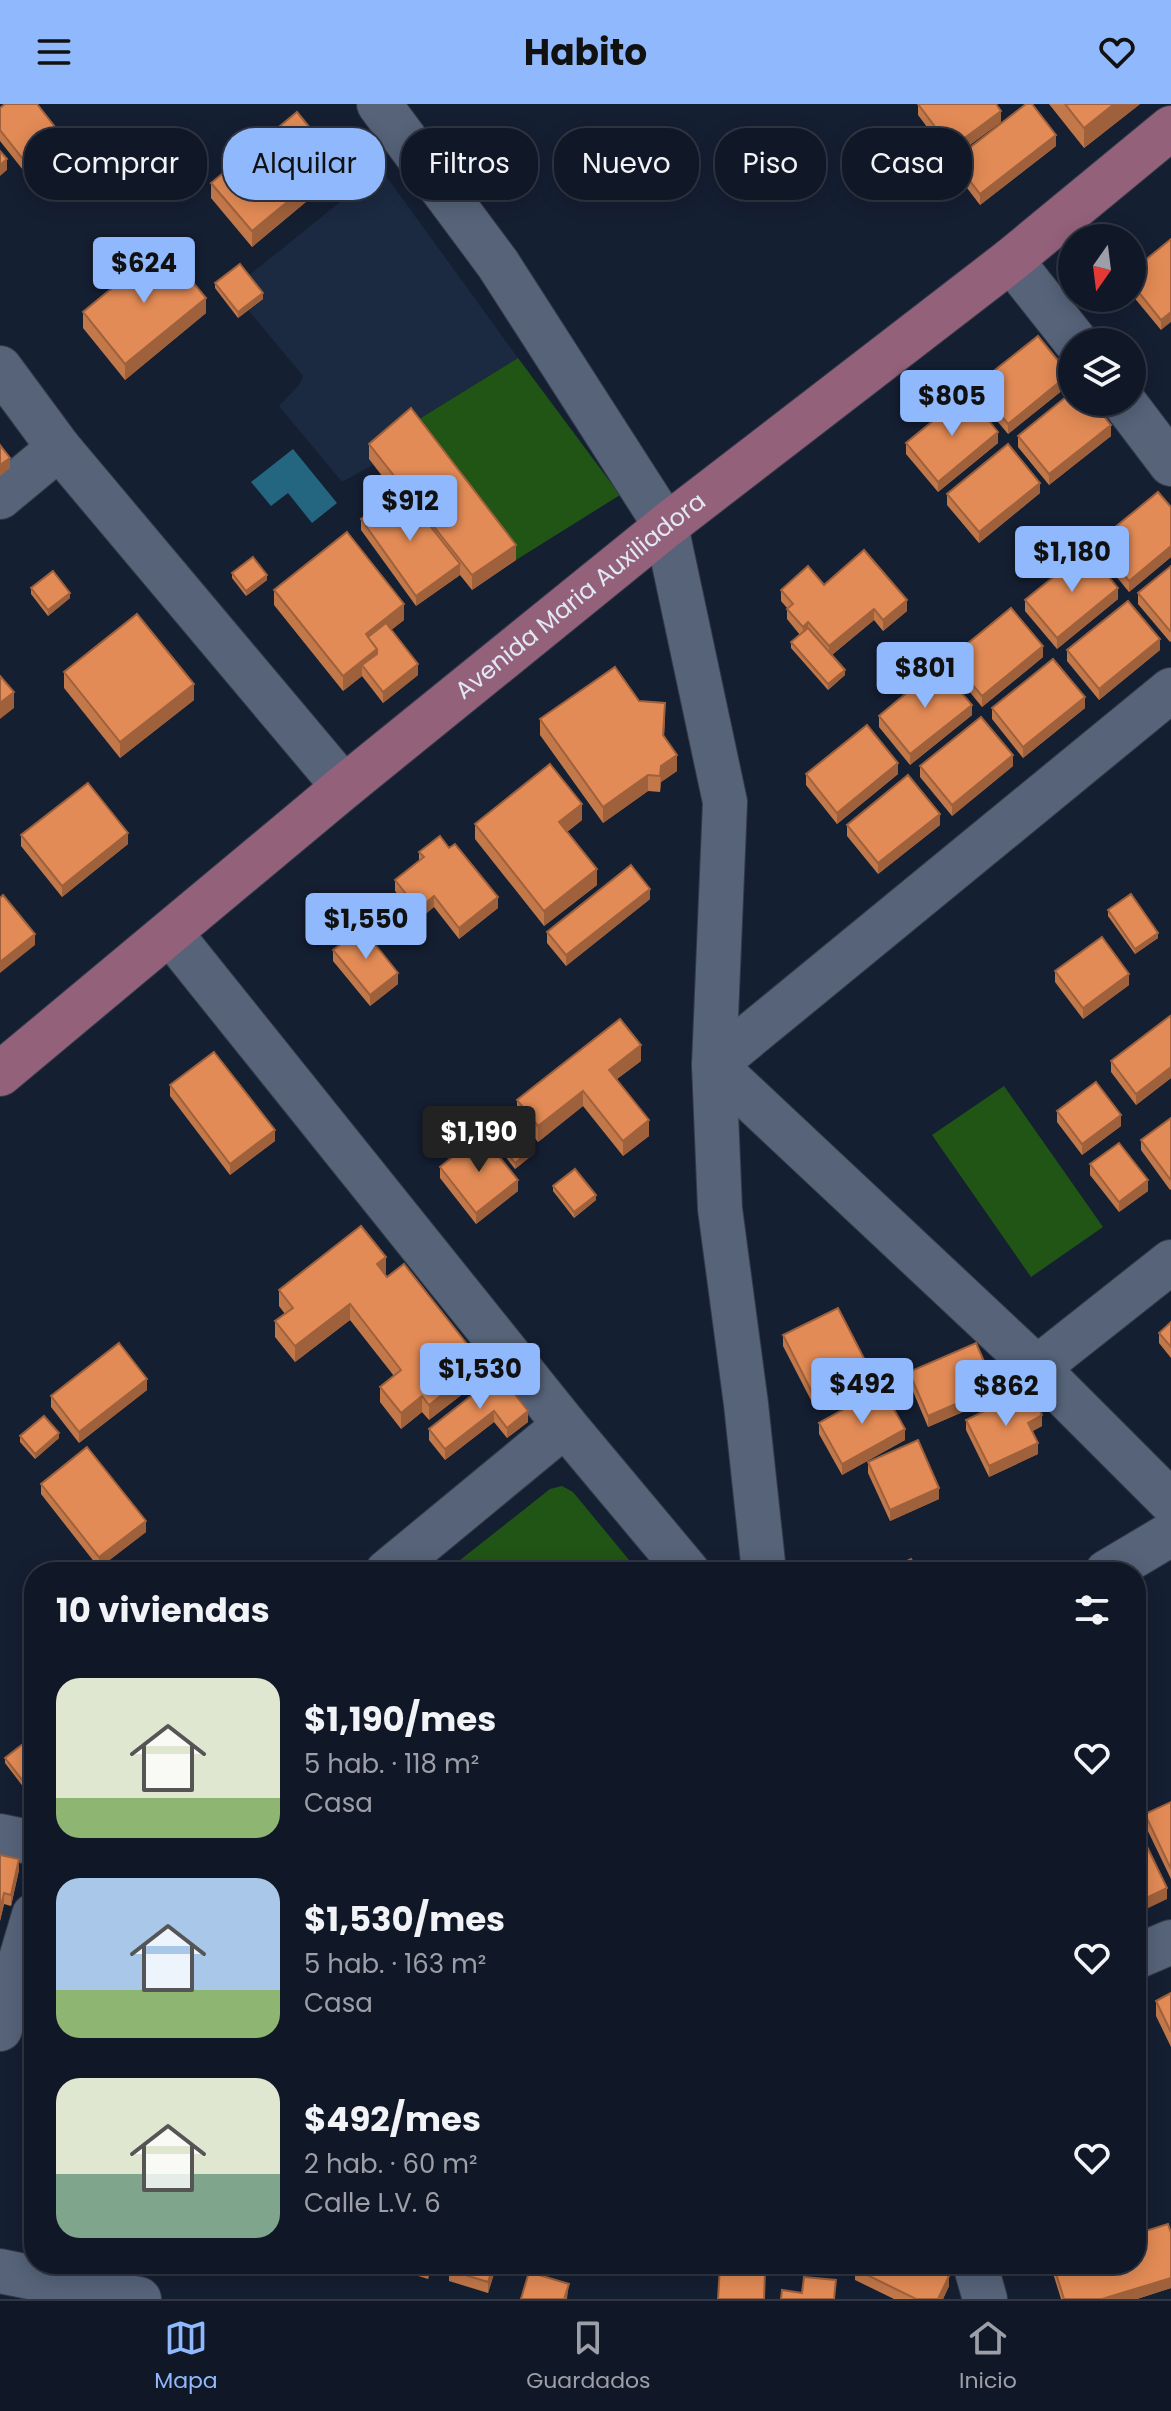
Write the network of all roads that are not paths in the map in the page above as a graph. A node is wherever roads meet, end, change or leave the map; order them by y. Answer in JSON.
{"nodes":[{"id":1,"x":379,"y":104,"type":"edge"},
{"id":2,"x":1171,"y":128,"type":"edge"},
{"id":3,"x":1011,"y":260,"type":"junction"},
{"id":4,"x":1065,"y":328,"type":"edge"},
{"id":5,"x":0,"y":368,"type":"edge"},
{"id":6,"x":1135,"y":416,"type":"edge"},
{"id":7,"x":59,"y":448,"type":"junction"},
{"id":8,"x":1171,"y":464,"type":"edge"},
{"id":9,"x":0,"y":497,"type":"edge"},
{"id":10,"x":666,"y":526,"type":"junction"},
{"id":11,"x":1171,"y":690,"type":"edge"},
{"id":12,"x":344,"y":787,"type":"junction"},
{"id":13,"x":171,"y":934,"type":"junction"},
{"id":14,"x":714,"y":1065,"type":"junction"},
{"id":15,"x":0,"y":1074,"type":"edge"},
{"id":16,"x":1171,"y":1262,"type":"edge"},
{"id":17,"x":1037,"y":1368,"type":"junction"},
{"id":18,"x":565,"y":1425,"type":"junction"},
{"id":19,"x":1171,"y":1502,"type":"edge"},
{"id":20,"x":1171,"y":1534,"type":"edge"},
{"id":21,"x":399,"y":1562,"type":"edge"},
{"id":22,"x":680,"y":1562,"type":"edge"},
{"id":23,"x":763,"y":1562,"type":"edge"},
{"id":24,"x":1124,"y":1562,"type":"edge"},
{"id":25,"x":0,"y":1836,"type":"edge"},
{"id":26,"x":24,"y":1841,"type":"edge"},
{"id":27,"x":1171,"y":1942,"type":"edge"},
{"id":28,"x":24,"y":1949,"type":"edge"},
{"id":29,"x":1146,"y":1953,"type":"edge"},
{"id":30,"x":0,"y":2029,"type":"edge"},
{"id":31,"x":0,"y":2271,"type":"edge"},
{"id":32,"x":978,"y":2274,"type":"edge"},
{"id":33,"x":129,"y":2298,"type":"edge"},
{"id":34,"x":985,"y":2299,"type":"edge"}],
"edges":[{"from":1,"to":10,"type":"street"},
{"from":2,"to":3,"type":"main road","name":"Avenida Maria Auxiliadora"},
{"from":3,"to":4,"type":"street"},
{"from":3,"to":10,"type":"main road","name":"Avenida Maria Auxiliadora"},
{"from":5,"to":7,"type":"street"},
{"from":6,"to":8,"type":"street"},
{"from":7,"to":9,"type":"street"},
{"from":7,"to":12,"type":"street"},
{"from":10,"to":12,"type":"main road","name":"Avenida Maria Auxiliadora"},
{"from":10,"to":14,"type":"street"},
{"from":11,"to":14,"type":"street"},
{"from":12,"to":13,"type":"main road","name":"Avenida Maria Auxiliadora"},
{"from":13,"to":15,"type":"main road","name":"Avenida Maria Auxiliadora"},
{"from":13,"to":18,"type":"street"},
{"from":14,"to":17,"type":"street"},
{"from":14,"to":23,"type":"street"},
{"from":16,"to":17,"type":"street"},
{"from":17,"to":19,"type":"street"},
{"from":18,"to":21,"type":"street"},
{"from":18,"to":22,"type":"street"},
{"from":20,"to":24,"type":"street"},
{"from":25,"to":26,"type":"street"},
{"from":27,"to":29,"type":"street"},
{"from":28,"to":30,"type":"street"},
{"from":31,"to":33,"type":"street"},
{"from":32,"to":34,"type":"street"}]}
